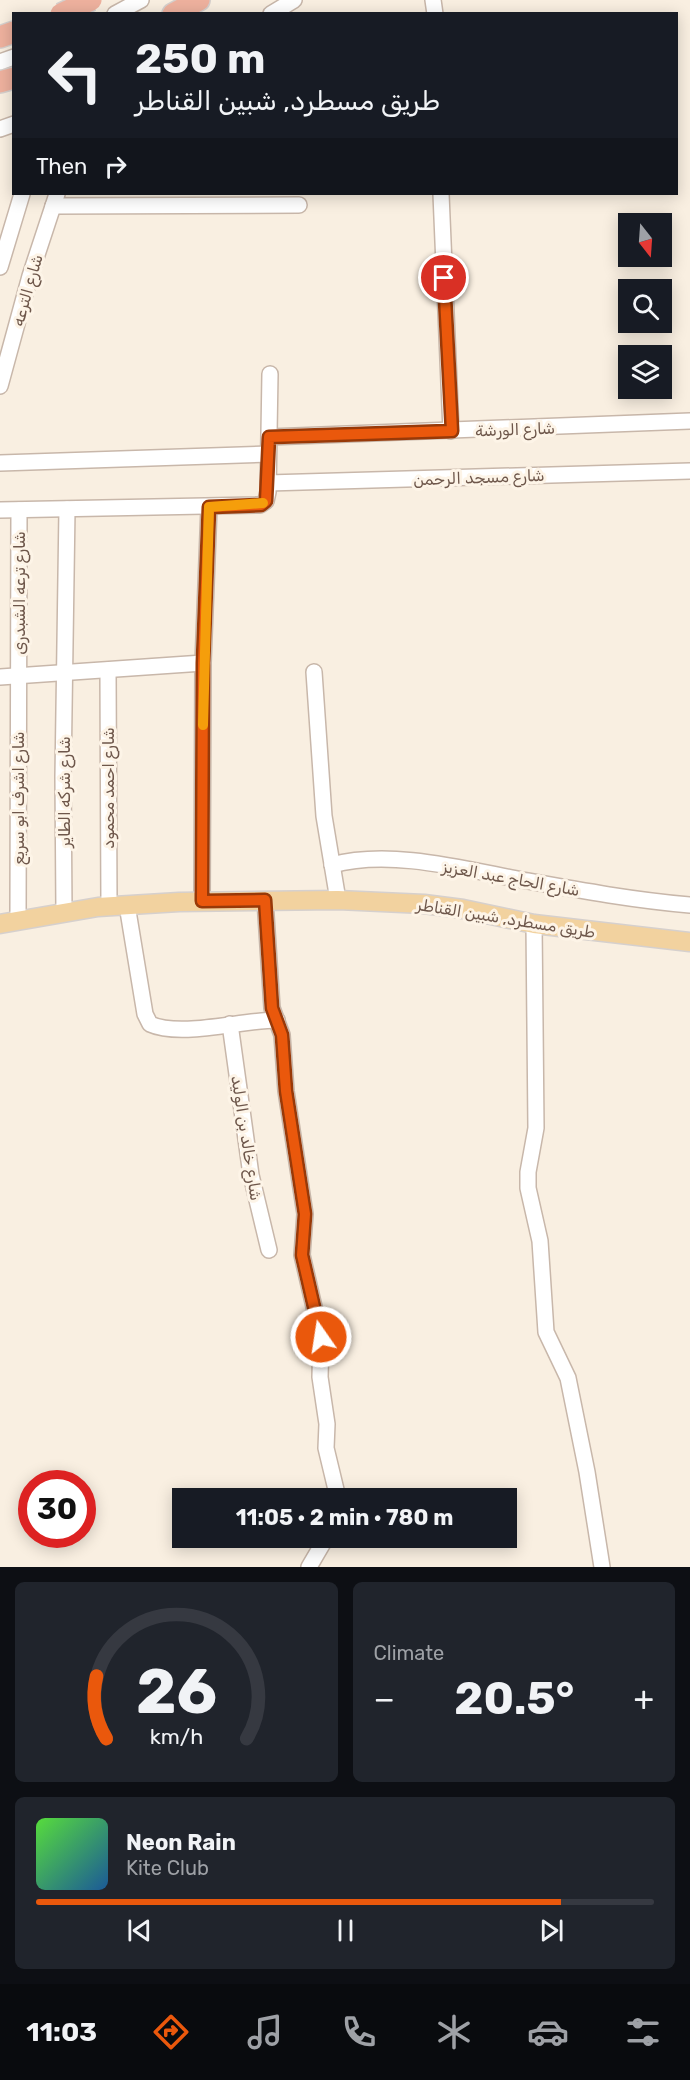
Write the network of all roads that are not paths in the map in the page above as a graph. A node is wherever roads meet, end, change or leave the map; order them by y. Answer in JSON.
{"nodes":[{"id":1,"x":91,"y":0,"type":"edge"},
{"id":2,"x":141,"y":0,"type":"edge"},
{"id":3,"x":199,"y":0,"type":"edge"},
{"id":4,"x":294,"y":0,"type":"edge"},
{"id":5,"x":65,"y":12,"type":"edge"},
{"id":6,"x":119,"y":12,"type":"edge"},
{"id":7,"x":177,"y":12,"type":"edge"},
{"id":8,"x":274,"y":12,"type":"edge"},
{"id":9,"x":22,"y":195,"type":"edge"},
{"id":10,"x":441,"y":195,"type":"edge"},
{"id":11,"x":55,"y":200,"type":"edge"},
{"id":12,"x":299,"y":205,"type":"dead end"},
{"id":13,"x":0,"y":267,"type":"edge"},
{"id":14,"x":270,"y":374,"type":"dead end"},
{"id":15,"x":0,"y":386,"type":"edge"},
{"id":16,"x":690,"y":421,"type":"edge"},
{"id":17,"x":452,"y":431,"type":"junction"},
{"id":18,"x":269,"y":437,"type":"junction"},
{"id":19,"x":268,"y":454,"type":"junction"},
{"id":20,"x":0,"y":463,"type":"edge"},
{"id":21,"x":690,"y":471,"type":"edge"},
{"id":22,"x":268,"y":483,"type":"junction"},
{"id":23,"x":209,"y":507,"type":"junction"},
{"id":24,"x":67,"y":509,"type":"junction"},
{"id":25,"x":0,"y":510,"type":"edge"},
{"id":26,"x":19,"y":510,"type":"junction"},
{"id":27,"x":203,"y":663,"type":"junction"},
{"id":28,"x":108,"y":670,"type":"junction"},
{"id":29,"x":314,"y":672,"type":"dead end"},
{"id":30,"x":65,"y":673,"type":"junction"},
{"id":31,"x":18,"y":676,"type":"junction"},
{"id":32,"x":0,"y":677,"type":"edge"},
{"id":33,"x":332,"y":869,"type":"junction"},
{"id":34,"x":337,"y":896,"type":"junction"},
{"id":35,"x":265,"y":900,"type":"junction"},
{"id":36,"x":202,"y":901,"type":"junction"},
{"id":37,"x":127,"y":905,"type":"junction"},
{"id":38,"x":690,"y":905,"type":"edge"},
{"id":39,"x":109,"y":906,"type":"junction"},
{"id":40,"x":64,"y":912,"type":"junction"},
{"id":41,"x":18,"y":920,"type":"junction"},
{"id":42,"x":0,"y":924,"type":"edge"},
{"id":43,"x":534,"y":924,"type":"junction"},
{"id":44,"x":690,"y":942,"type":"edge"},
{"id":45,"x":277,"y":1020,"type":"junction"},
{"id":46,"x":230,"y":1024,"type":"junction"},
{"id":47,"x":269,"y":1250,"type":"dead end"},
{"id":48,"x":336,"y":1488,"type":"edge"},
{"id":49,"x":320,"y":1548,"type":"edge"},
{"id":50,"x":309,"y":1567,"type":"edge"},
{"id":51,"x":602,"y":1567,"type":"edge"}],
"edges":[{"from":1,"to":5,"type":"highway","bridge":true},
{"from":2,"to":6,"type":"street"},
{"from":3,"to":7,"type":"highway"},
{"from":4,"to":8,"type":"street"},
{"from":9,"to":13,"type":"street","name":"شارع الترعه"},
{"from":10,"to":17,"type":"street"},
{"from":11,"to":12,"type":"street"},
{"from":11,"to":15,"type":"street","name":"شارع الترعه"},
{"from":14,"to":18,"type":"street"},
{"from":16,"to":17,"type":"street","name":"شارع الورشة"},
{"from":17,"to":18,"type":"street","name":"شارع الورشة"},
{"from":18,"to":19,"type":"street"},
{"from":19,"to":20,"type":"street"},
{"from":19,"to":22,"type":"street"},
{"from":21,"to":22,"type":"street","name":"شارع مسجد الرحمن"},
{"from":22,"to":23,"type":"street"},
{"from":23,"to":24,"type":"street"},
{"from":23,"to":27,"type":"street"},
{"from":24,"to":26,"type":"street"},
{"from":24,"to":30,"type":"street","name":"شارع شركه الطاير"},
{"from":25,"to":26,"type":"street"},
{"from":26,"to":31,"type":"street","name":"شارع ترعه الشبدرى"},
{"from":27,"to":28,"type":"street"},
{"from":27,"to":36,"type":"street"},
{"from":28,"to":30,"type":"street"},
{"from":28,"to":39,"type":"street","name":"شارع احمد محمود"},
{"from":29,"to":33,"type":"street"},
{"from":30,"to":31,"type":"street"},
{"from":30,"to":40,"type":"street","name":"شارع شركه الطاير"},
{"from":31,"to":32,"type":"street"},
{"from":31,"to":41,"type":"street","name":"شارع اشرف ابو سريع"},
{"from":33,"to":34,"type":"street"},
{"from":33,"to":38,"type":"street","name":"شارع الحاج عبد العزيز"},
{"from":34,"to":35,"type":"main road","name":"طريق مسطرد, شبين القناطر"},
{"from":34,"to":43,"type":"main road","name":"طريق مسطرد, شبين القناطر"},
{"from":35,"to":36,"type":"main road","name":"طريق مسطرد, شبين القناطر"},
{"from":35,"to":45,"type":"street"},
{"from":36,"to":37,"type":"main road","name":"طريق مسطرد, شبين القناطر"},
{"from":37,"to":39,"type":"main road","name":"طريق مسطرد, شبين القناطر"},
{"from":37,"to":46,"type":"street"},
{"from":39,"to":40,"type":"main road","name":"طريق مسطرد, شبين القناطر"},
{"from":40,"to":41,"type":"main road","name":"طريق مسطرد, شبين القناطر"},
{"from":41,"to":42,"type":"main road","name":"طريق مسطرد, شبين القناطر"},
{"from":43,"to":44,"type":"main road","name":"طريق مسطرد, شبين القناطر"},
{"from":43,"to":51,"type":"street"},
{"from":45,"to":46,"type":"street"},
{"from":45,"to":48,"type":"street"},
{"from":46,"to":47,"type":"street","name":"شارع خالد بن الوليد"},
{"from":49,"to":50,"type":"street"}]}
